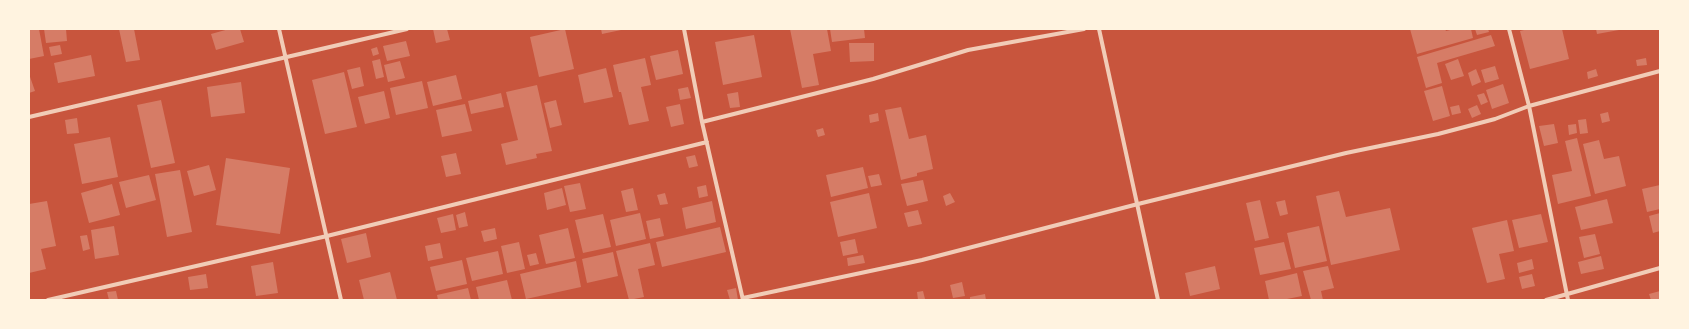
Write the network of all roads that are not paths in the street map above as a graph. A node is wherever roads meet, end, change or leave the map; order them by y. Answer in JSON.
{"nodes":[{"id":1,"x":279,"y":29,"type":"edge"},
{"id":2,"x":407,"y":29,"type":"edge"},
{"id":3,"x":684,"y":29,"type":"edge"},
{"id":4,"x":1084,"y":29,"type":"edge"},
{"id":5,"x":1099,"y":29,"type":"edge"},
{"id":6,"x":1509,"y":29,"type":"edge"},
{"id":7,"x":285,"y":58,"type":"junction"},
{"id":8,"x":1660,"y":71,"type":"edge"},
{"id":9,"x":1528,"y":106,"type":"junction"},
{"id":10,"x":29,"y":117,"type":"edge"},
{"id":11,"x":702,"y":122,"type":"junction"},
{"id":12,"x":707,"y":142,"type":"junction"},
{"id":13,"x":1138,"y":204,"type":"junction"},
{"id":14,"x":327,"y":236,"type":"junction"},
{"id":15,"x":1660,"y":268,"type":"edge"},
{"id":16,"x":1567,"y":295,"type":"junction"},
{"id":17,"x":743,"y":299,"type":"edge"},
{"id":18,"x":48,"y":300,"type":"edge"},
{"id":19,"x":341,"y":300,"type":"edge"},
{"id":20,"x":1158,"y":300,"type":"edge"},
{"id":21,"x":1546,"y":300,"type":"edge"},
{"id":22,"x":1568,"y":300,"type":"edge"}],
"edges":[{"from":1,"to":7,"type":"street"},
{"from":2,"to":7,"type":"street"},
{"from":3,"to":11,"type":"street"},
{"from":4,"to":11,"type":"street"},
{"from":5,"to":13,"type":"street"},
{"from":6,"to":9,"type":"street"},
{"from":7,"to":10,"type":"street"},
{"from":7,"to":14,"type":"street"},
{"from":8,"to":9,"type":"street"},
{"from":9,"to":13,"type":"street"},
{"from":9,"to":16,"type":"street"},
{"from":11,"to":12,"type":"street"},
{"from":12,"to":14,"type":"street"},
{"from":12,"to":17,"type":"street"},
{"from":13,"to":17,"type":"street"},
{"from":13,"to":20,"type":"street"},
{"from":14,"to":18,"type":"street"},
{"from":14,"to":19,"type":"street"},
{"from":15,"to":16,"type":"street"},
{"from":16,"to":21,"type":"street"},
{"from":16,"to":22,"type":"street"}]}
